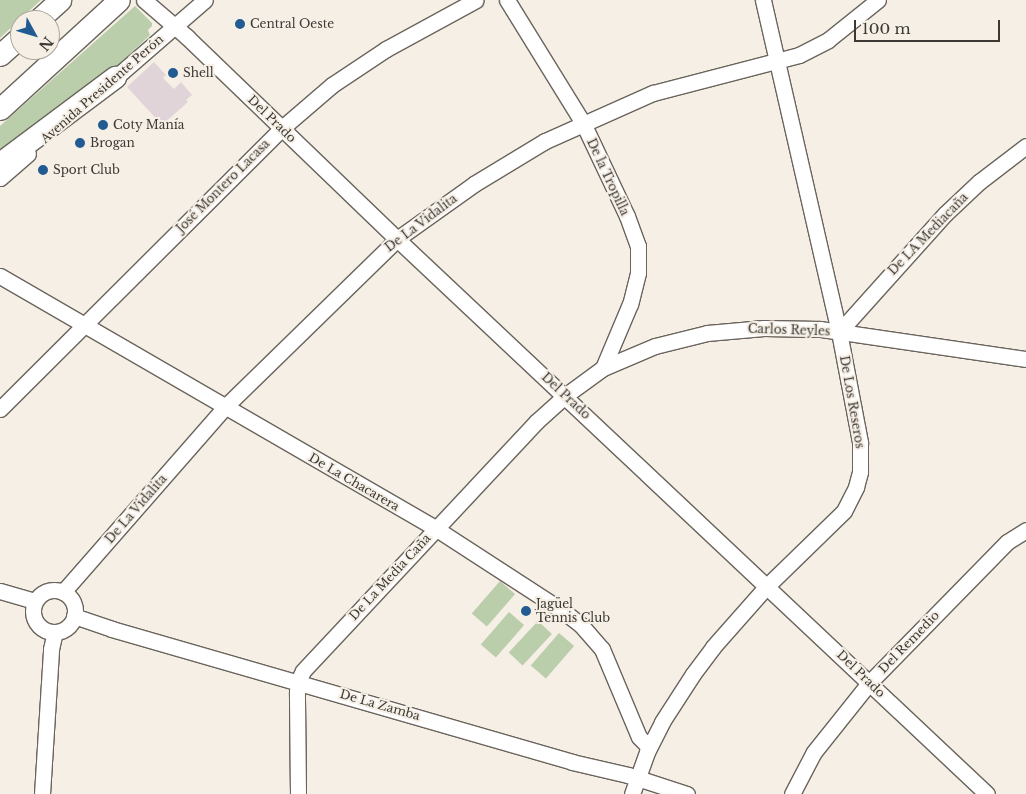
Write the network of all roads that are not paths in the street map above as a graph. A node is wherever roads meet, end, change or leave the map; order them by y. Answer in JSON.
{"nodes":[{"id":1,"x":60,"y":0,"type":"edge"},
{"id":2,"x":144,"y":0,"type":"edge"},
{"id":3,"x":204,"y":0,"type":"edge"},
{"id":4,"x":476,"y":0,"type":"edge"},
{"id":5,"x":507,"y":0,"type":"edge"},
{"id":6,"x":763,"y":0,"type":"edge"},
{"id":7,"x":878,"y":0,"type":"edge"},
{"id":8,"x":116,"y":2,"type":"edge"},
{"id":9,"x":49,"y":10,"type":"edge"},
{"id":10,"x":175,"y":27,"type":"junction"},
{"id":11,"x":10,"y":46,"type":"edge"},
{"id":12,"x":0,"y":55,"type":"edge"},
{"id":13,"x":776,"y":62,"type":"junction"},
{"id":14,"x":115,"y":78,"type":"junction"},
{"id":15,"x":0,"y":109,"type":"edge"},
{"id":16,"x":583,"y":123,"type":"junction"},
{"id":17,"x":282,"y":128,"type":"junction"},
{"id":18,"x":1026,"y":146,"type":"edge"},
{"id":19,"x":0,"y":164,"type":"edge"},
{"id":20,"x":0,"y":178,"type":"edge"},
{"id":21,"x":397,"y":239,"type":"junction"},
{"id":22,"x":0,"y":276,"type":"edge"},
{"id":23,"x":83,"y":325,"type":"junction"},
{"id":24,"x":839,"y":332,"type":"junction"},
{"id":25,"x":1026,"y":359,"type":"edge"},
{"id":26,"x":603,"y":368,"type":"junction"},
{"id":27,"x":566,"y":395,"type":"junction"},
{"id":28,"x":226,"y":406,"type":"junction"},
{"id":29,"x":0,"y":409,"type":"edge"},
{"id":30,"x":435,"y":528,"type":"junction"},
{"id":31,"x":1026,"y":530,"type":"edge"},
{"id":32,"x":768,"y":586,"type":"junction"},
{"id":33,"x":0,"y":592,"type":"edge"},
{"id":34,"x":64,"y":592,"type":"junction"},
{"id":35,"x":35,"y":601,"type":"junction"},
{"id":36,"x":74,"y":616,"type":"junction"},
{"id":37,"x":54,"y":632,"type":"junction"},
{"id":38,"x":298,"y":681,"type":"junction"},
{"id":39,"x":870,"y":682,"type":"junction"},
{"id":40,"x":649,"y":747,"type":"junction"},
{"id":41,"x":638,"y":778,"type":"junction"},
{"id":42,"x":42,"y":794,"type":"edge"},
{"id":43,"x":298,"y":794,"type":"edge"},
{"id":44,"x":632,"y":794,"type":"edge"},
{"id":45,"x":687,"y":794,"type":"edge"},
{"id":46,"x":792,"y":794,"type":"edge"},
{"id":47,"x":987,"y":794,"type":"edge"}],
"edges":[{"from":1,"to":9,"type":"highway"},
{"from":2,"to":10,"type":"street","name":"Del Prado"},
{"from":3,"to":10,"type":"street","name":"Avenida Presidente Perón"},
{"from":4,"to":17,"type":"street","name":"José Montero Lacasa"},
{"from":5,"to":16,"type":"street","name":"De la Tropilla"},
{"from":6,"to":13,"type":"street","name":"De Los Reseros"},
{"from":7,"to":13,"type":"street","name":"De La Vidalita"},
{"from":8,"to":15,"type":"highway"},
{"from":10,"to":14,"type":"street","name":"Avenida Presidente Perón"},
{"from":10,"to":17,"type":"street","name":"Del Prado"},
{"from":11,"to":12,"type":"highway"},
{"from":13,"to":16,"type":"street","name":"De La Vidalita"},
{"from":13,"to":24,"type":"street","name":"De Los Reseros"},
{"from":14,"to":19,"type":"highway"},
{"from":14,"to":20,"type":"street","name":"Avenida Presidente Perón"},
{"from":16,"to":21,"type":"street","name":"De La Vidalita"},
{"from":16,"to":26,"type":"street","name":"De la Tropilla"},
{"from":17,"to":21,"type":"street","name":"Del Prado"},
{"from":17,"to":23,"type":"street","name":"José Montero Lacasa"},
{"from":18,"to":24,"type":"street","name":"De LA Mediacaña"},
{"from":21,"to":27,"type":"street","name":"Del Prado"},
{"from":21,"to":28,"type":"street","name":"De La Vidalita"},
{"from":22,"to":23,"type":"street","name":"De La Chacarera"},
{"from":23,"to":28,"type":"street","name":"De La Chacarera"},
{"from":23,"to":29,"type":"street","name":"José Montero Lacasa"},
{"from":24,"to":25,"type":"street","name":"Carlos Reyles"},
{"from":24,"to":26,"type":"street","name":"Carlos Reyles"},
{"from":24,"to":32,"type":"street","name":"De Los Reseros"},
{"from":26,"to":27,"type":"street","name":"Carlos Reyles"},
{"from":27,"to":30,"type":"street","name":"De La Media Caña"},
{"from":27,"to":32,"type":"street","name":"Del Prado"},
{"from":28,"to":30,"type":"street","name":"De La Chacarera"},
{"from":28,"to":34,"type":"street","name":"De La Vidalita"},
{"from":30,"to":38,"type":"street","name":"De La Media Caña"},
{"from":30,"to":40,"type":"street","name":"De La Chacarera"},
{"from":31,"to":39,"type":"street","name":"Del Remedio"},
{"from":32,"to":39,"type":"street","name":"Del Prado"},
{"from":32,"to":40,"type":"street","name":"De Los Reseros"},
{"from":33,"to":35,"type":"street"},
{"from":34,"to":35,"type":"street"},
{"from":34,"to":36,"type":"street"},
{"from":35,"to":37,"type":"street"},
{"from":36,"to":37,"type":"street"},
{"from":36,"to":38,"type":"street","name":"De La Zamba"},
{"from":37,"to":42,"type":"street"},
{"from":38,"to":41,"type":"street","name":"De La Zamba"},
{"from":38,"to":43,"type":"street"},
{"from":39,"to":46,"type":"street","name":"Del Remedio"},
{"from":39,"to":47,"type":"street","name":"Del Prado"},
{"from":40,"to":41,"type":"street","name":"De Los Reseros"},
{"from":41,"to":44,"type":"street","name":"De Los Reseros"},
{"from":41,"to":45,"type":"street","name":"De La Zamba"}]}
